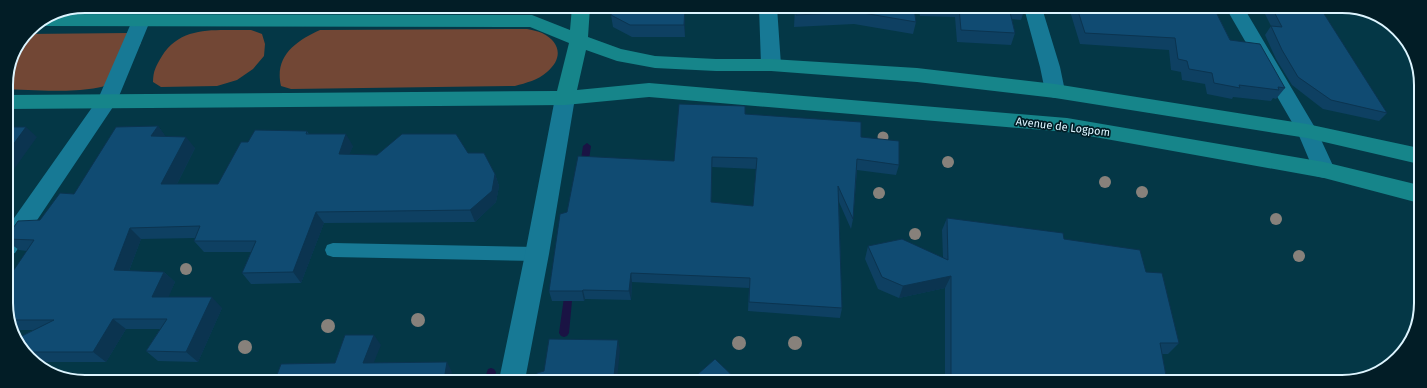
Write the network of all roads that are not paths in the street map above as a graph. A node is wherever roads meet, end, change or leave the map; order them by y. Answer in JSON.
{"nodes":[{"id":1,"x":581,"y":13,"type":"edge"},
{"id":2,"x":768,"y":13,"type":"edge"},
{"id":3,"x":1034,"y":13,"type":"edge"},
{"id":4,"x":1238,"y":13,"type":"edge"},
{"id":5,"x":53,"y":20,"type":"edge"},
{"id":6,"x":141,"y":21,"type":"junction"},
{"id":7,"x":579,"y":39,"type":"junction"},
{"id":8,"x":771,"y":65,"type":"junction"},
{"id":9,"x":1055,"y":91,"type":"junction"},
{"id":10,"x":565,"y":98,"type":"junction"},
{"id":11,"x":107,"y":101,"type":"junction"},
{"id":12,"x":13,"y":102,"type":"edge"},
{"id":13,"x":1307,"y":131,"type":"junction"},
{"id":14,"x":1414,"y":155,"type":"edge"},
{"id":15,"x":1324,"y":170,"type":"junction"},
{"id":16,"x":1414,"y":193,"type":"edge"},
{"id":17,"x":13,"y":237,"type":"edge"},
{"id":18,"x":333,"y":250,"type":"dead end"},
{"id":19,"x":537,"y":254,"type":"junction"},
{"id":20,"x":513,"y":375,"type":"edge"}],
"edges":[{"from":1,"to":7,"type":"main road"},
{"from":2,"to":8,"type":"street"},
{"from":3,"to":9,"type":"street"},
{"from":4,"to":13,"type":"street"},
{"from":5,"to":6,"type":"main road"},
{"from":6,"to":7,"type":"main road"},
{"from":6,"to":11,"type":"street"},
{"from":7,"to":8,"type":"main road"},
{"from":7,"to":10,"type":"main road"},
{"from":8,"to":9,"type":"main road"},
{"from":9,"to":13,"type":"main road"},
{"from":10,"to":11,"type":"main road","name":"Avenue de Logpom"},
{"from":10,"to":15,"type":"main road","name":"Avenue de Logpom"},
{"from":10,"to":19,"type":"street"},
{"from":11,"to":12,"type":"main road","name":"Avenue de Logpom"},
{"from":11,"to":17,"type":"street"},
{"from":13,"to":14,"type":"main road"},
{"from":13,"to":15,"type":"street"},
{"from":15,"to":16,"type":"main road","name":"Avenue de Logpom"},
{"from":18,"to":19,"type":"lane"},
{"from":19,"to":20,"type":"street"}]}
